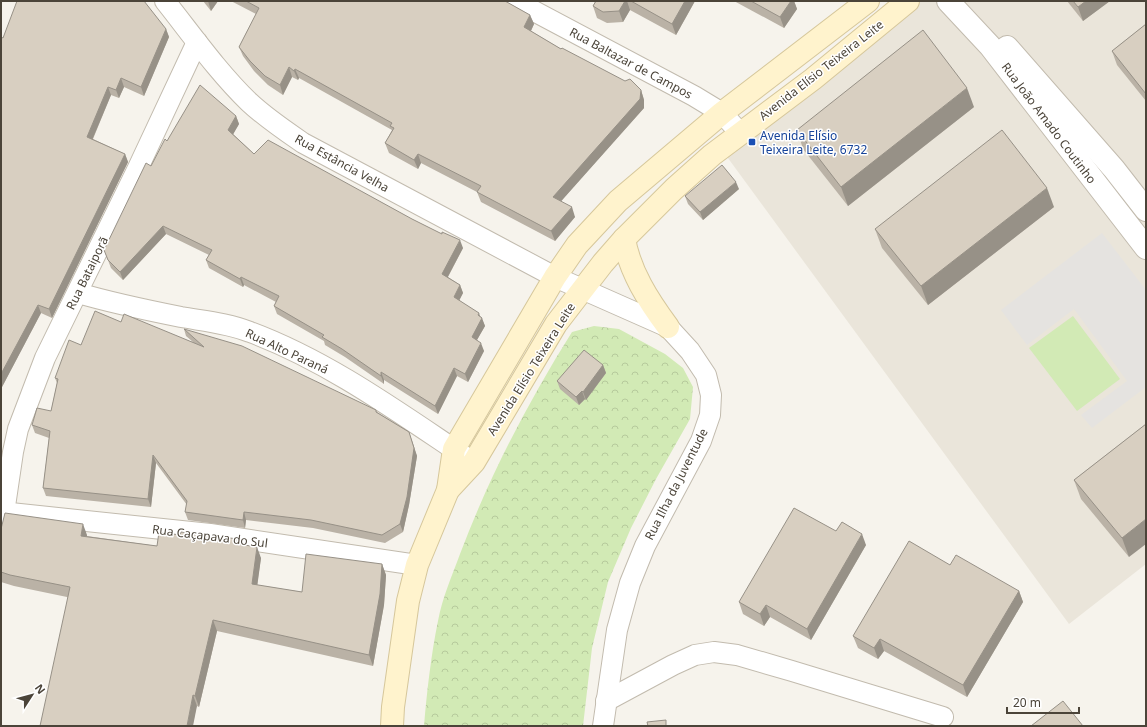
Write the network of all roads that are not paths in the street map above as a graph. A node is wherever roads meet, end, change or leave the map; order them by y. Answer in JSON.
{"nodes":[{"id":1,"x":165,"y":1,"type":"edge"},
{"id":2,"x":515,"y":1,"type":"edge"},
{"id":3,"x":868,"y":1,"type":"edge"},
{"id":4,"x":908,"y":1,"type":"edge"},
{"id":5,"x":948,"y":1,"type":"edge"},
{"id":6,"x":965,"y":1,"type":"edge"},
{"id":7,"x":197,"y":42,"type":"junction"},
{"id":8,"x":722,"y":113,"type":"junction"},
{"id":9,"x":740,"y":133,"type":"junction"},
{"id":10,"x":1144,"y":205,"type":"edge"},
{"id":11,"x":624,"y":239,"type":"junction"},
{"id":12,"x":1146,"y":248,"type":"edge"},
{"id":13,"x":555,"y":277,"type":"junction"},
{"id":14,"x":582,"y":289,"type":"junction"},
{"id":15,"x":78,"y":293,"type":"junction"},
{"id":16,"x":668,"y":327,"type":"junction"},
{"id":17,"x":454,"y":449,"type":"junction"},
{"id":18,"x":474,"y":462,"type":"junction"},
{"id":19,"x":448,"y":490,"type":"junction"},
{"id":20,"x":3,"y":513,"type":"edge"},
{"id":21,"x":418,"y":564,"type":"junction"},
{"id":22,"x":606,"y":701,"type":"junction"},
{"id":23,"x":943,"y":717,"type":"dead end"},
{"id":24,"x":392,"y":726,"type":"edge"},
{"id":25,"x":603,"y":726,"type":"edge"}],
"edges":[{"from":1,"to":7,"type":"street","name":"Rua Estância Velha"},
{"from":2,"to":8,"type":"street","name":"Rua Baltazar de Campos"},
{"from":3,"to":8,"type":"main road","name":"Avenida Elísio Teixeira Leite"},
{"from":4,"to":9,"type":"main road","name":"Avenida Elísio Teixeira Leite"},
{"from":5,"to":12,"type":"street","name":"Rua João Amado Coutinho"},
{"from":6,"to":10,"type":"street","name":"Rua João Amado Coutinho"},
{"from":7,"to":13,"type":"street","name":"Rua Estância Velha"},
{"from":7,"to":15,"type":"street","name":"Rua Bataiporã"},
{"from":8,"to":9,"type":"street","name":"Rua Baltazar de Campos"},
{"from":8,"to":13,"type":"main road","name":"Avenida Elísio Teixeira Leite"},
{"from":9,"to":11,"type":"main road","name":"Avenida Elísio Teixeira Leite"},
{"from":11,"to":14,"type":"main road","name":"Avenida Elísio Teixeira Leite"},
{"from":11,"to":16,"type":"main road"},
{"from":13,"to":14,"type":"street","name":"Rua Ilha da Juventude"},
{"from":13,"to":17,"type":"main road","name":"Avenida Elísio Teixeira Leite"},
{"from":14,"to":16,"type":"street","name":"Rua Ilha da Juventude"},
{"from":14,"to":18,"type":"main road","name":"Avenida Elísio Teixeira Leite"},
{"from":15,"to":17,"type":"street","name":"Rua Alto Paraná"},
{"from":15,"to":20,"type":"street","name":"Rua Bataiporã"},
{"from":16,"to":22,"type":"street","name":"Rua Ilha da Juventude"},
{"from":17,"to":18,"type":"street","name":"Rua Alto Paraná"},
{"from":17,"to":19,"type":"main road","name":"Avenida Elísio Teixeira Leite"},
{"from":18,"to":19,"type":"main road","name":"Avenida Elísio Teixeira Leite"},
{"from":19,"to":21,"type":"main road","name":"Avenida Elísio Teixeira Leite"},
{"from":20,"to":21,"type":"street","name":"Rua Caçapava do Sul"},
{"from":21,"to":24,"type":"main road","name":"Avenida Elísio Teixeira Leite"},
{"from":22,"to":23,"type":"street"},
{"from":22,"to":25,"type":"street","name":"Rua Ilha da Juventude"}]}
